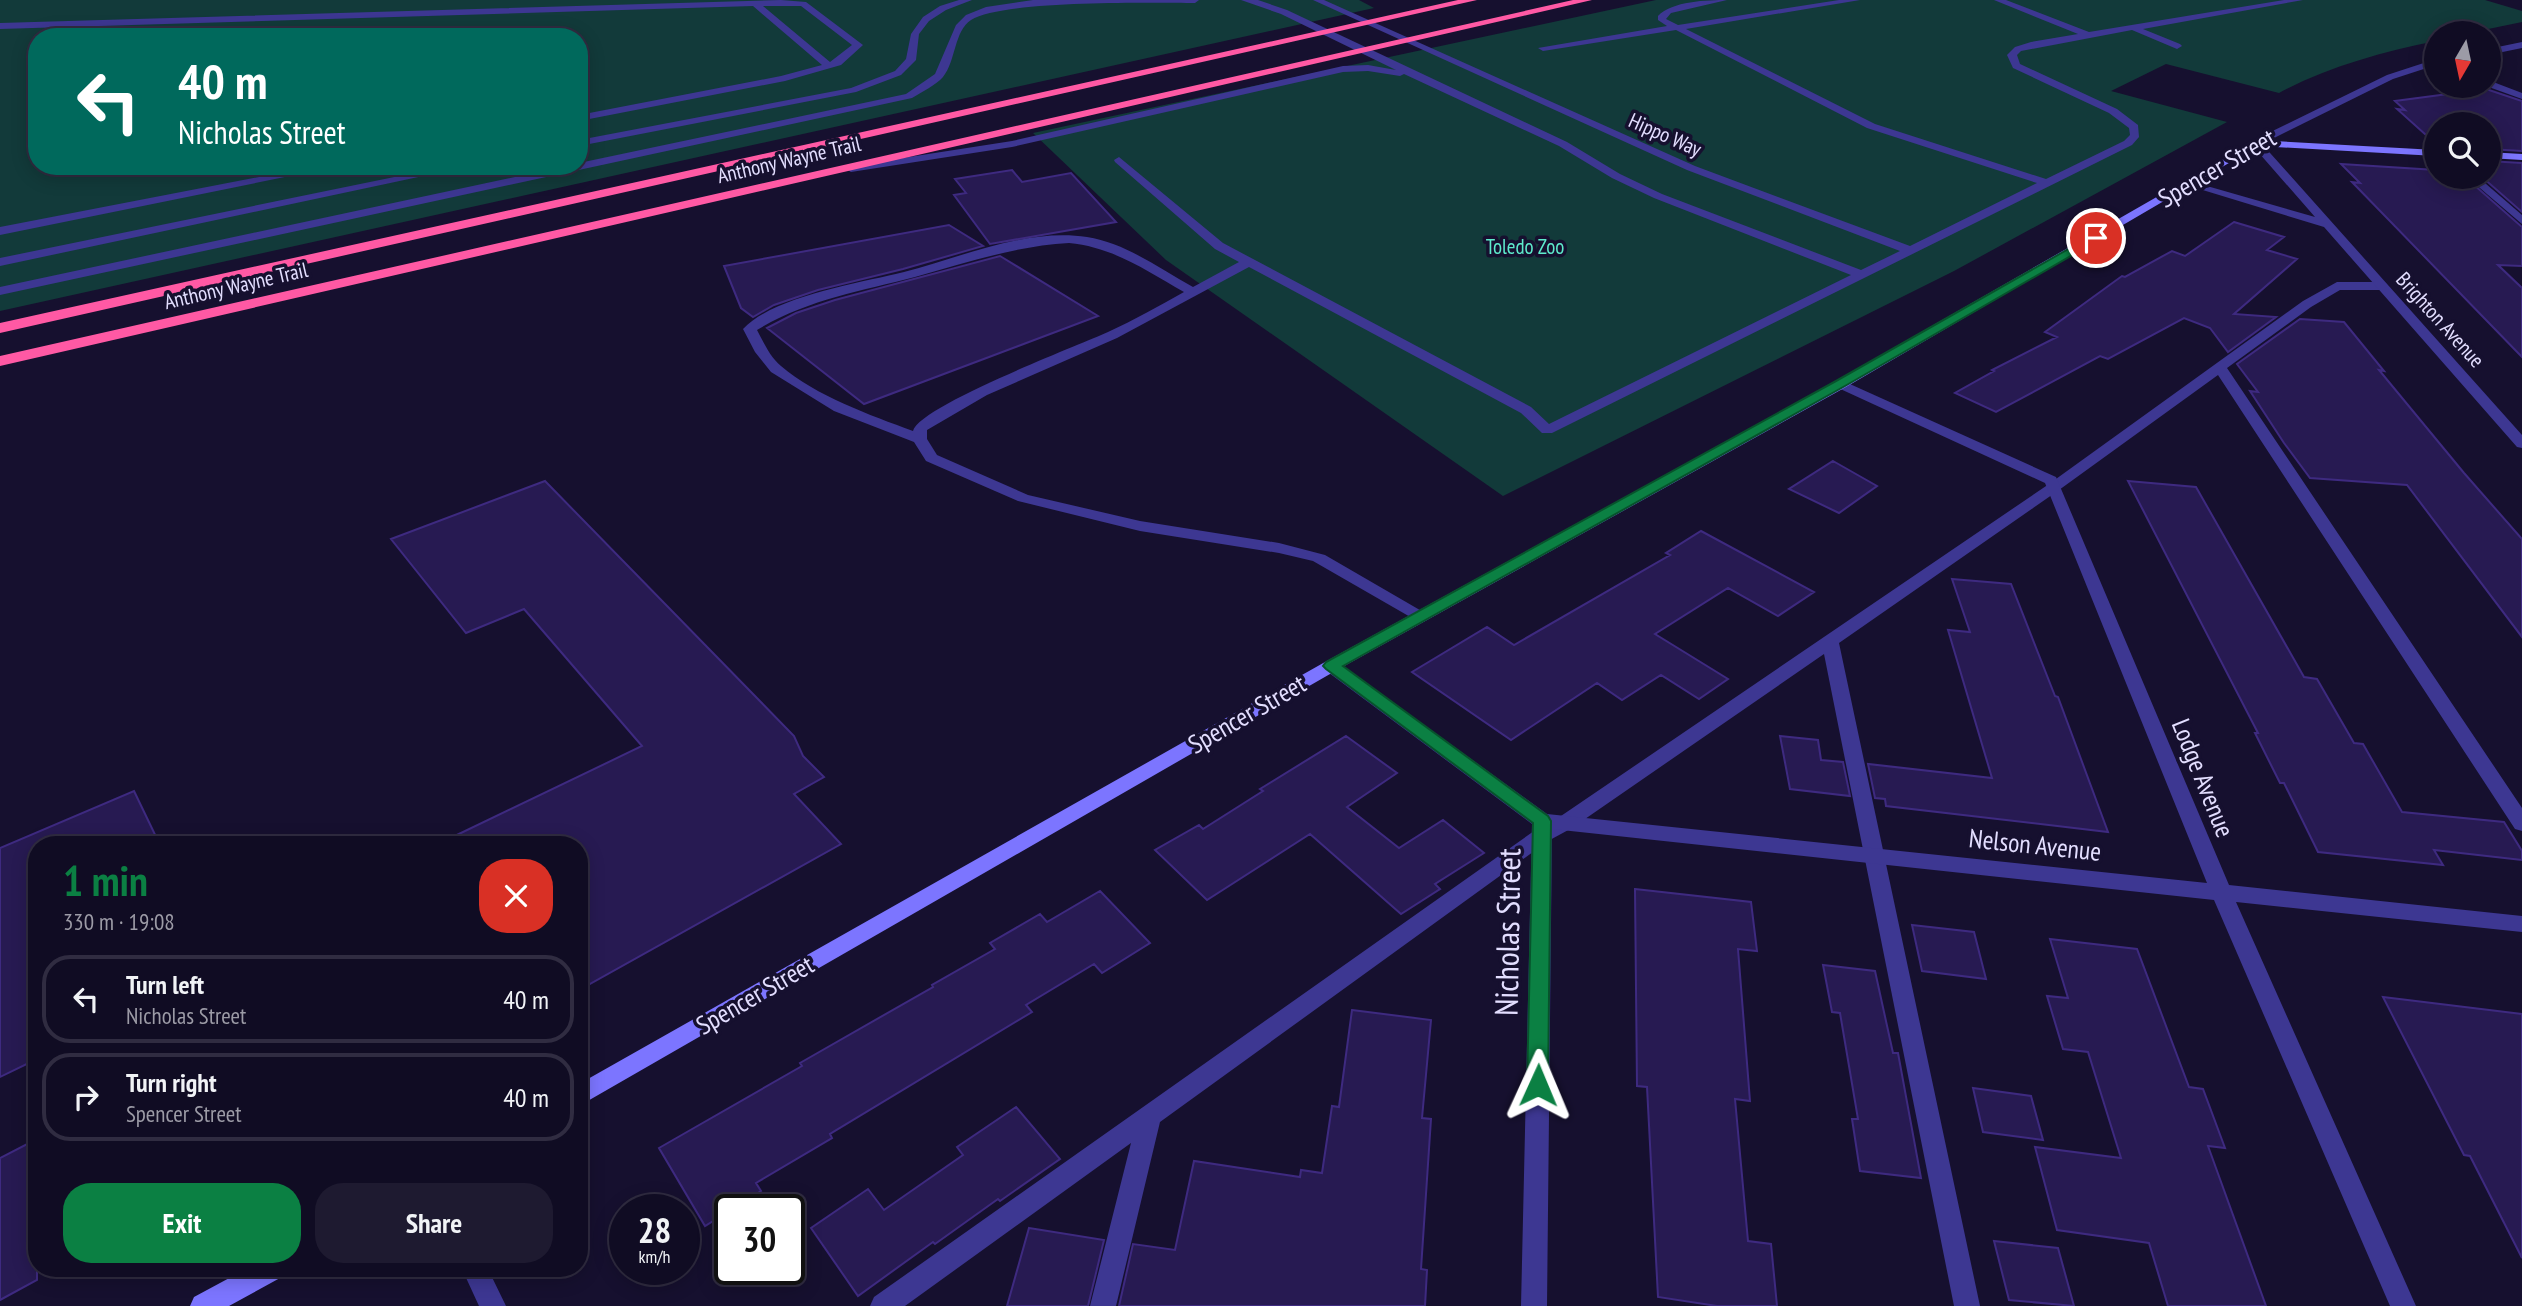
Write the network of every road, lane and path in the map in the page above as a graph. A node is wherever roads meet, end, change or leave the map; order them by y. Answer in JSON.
{"nodes":[{"id":1,"x":968,"y":0,"type":"edge"},
{"id":2,"x":1195,"y":0,"type":"edge"},
{"id":3,"x":1245,"y":0,"type":"edge"},
{"id":4,"x":1317,"y":0,"type":"edge"},
{"id":5,"x":1472,"y":0,"type":"edge"},
{"id":6,"x":1587,"y":0,"type":"edge"},
{"id":7,"x":1723,"y":0,"type":"edge"},
{"id":8,"x":1856,"y":0,"type":"edge"},
{"id":9,"x":1998,"y":0,"type":"edge"},
{"id":10,"x":2299,"y":0,"type":"edge"},
{"id":11,"x":755,"y":4,"type":"junction"},
{"id":12,"x":1369,"y":23,"type":"junction"},
{"id":13,"x":0,"y":26,"type":"edge"},
{"id":14,"x":1675,"y":27,"type":"junction"},
{"id":15,"x":2132,"y":27,"type":"junction"},
{"id":16,"x":1325,"y":33,"type":"junction"},
{"id":17,"x":2088,"y":35,"type":"junction"},
{"id":18,"x":1409,"y":40,"type":"junction"},
{"id":19,"x":2522,"y":45,"type":"edge"},
{"id":20,"x":2177,"y":46,"type":"dead end"},
{"id":21,"x":1543,"y":48,"type":"dead end"},
{"id":22,"x":2501,"y":49,"type":"edge"},
{"id":23,"x":1364,"y":50,"type":"junction"},
{"id":24,"x":829,"y":66,"type":"junction"},
{"id":25,"x":2424,"y":67,"type":"edge"},
{"id":26,"x":1423,"y":79,"type":"junction"},
{"id":27,"x":2501,"y":88,"type":"edge"},
{"id":28,"x":2522,"y":96,"type":"edge"},
{"id":29,"x":588,"y":116,"type":"edge"},
{"id":30,"x":588,"y":141,"type":"edge"},
{"id":31,"x":2256,"y":143,"type":"junction"},
{"id":32,"x":2424,"y":152,"type":"edge"},
{"id":33,"x":2501,"y":156,"type":"edge"},
{"id":34,"x":2522,"y":157,"type":"edge"},
{"id":35,"x":1119,"y":160,"type":"dead end"},
{"id":36,"x":588,"y":165,"type":"edge"},
{"id":37,"x":830,"y":172,"type":"junction"},
{"id":38,"x":288,"y":175,"type":"edge"},
{"id":39,"x":421,"y":175,"type":"edge"},
{"id":40,"x":541,"y":175,"type":"edge"},
{"id":41,"x":2047,"y":183,"type":"junction"},
{"id":42,"x":2189,"y":184,"type":"junction"},
{"id":43,"x":2486,"y":189,"type":"edge"},
{"id":44,"x":2522,"y":221,"type":"edge"},
{"id":45,"x":2326,"y":224,"type":"junction"},
{"id":46,"x":0,"y":231,"type":"edge"},
{"id":47,"x":1910,"y":251,"type":"junction"},
{"id":48,"x":0,"y":262,"type":"edge"},
{"id":49,"x":1248,"y":262,"type":"junction"},
{"id":50,"x":1863,"y":275,"type":"junction"},
{"id":51,"x":2382,"y":286,"type":"junction"},
{"id":52,"x":0,"y":291,"type":"edge"},
{"id":53,"x":1194,"y":292,"type":"junction"},
{"id":54,"x":0,"y":328,"type":"edge"},
{"id":55,"x":0,"y":361,"type":"edge"},
{"id":56,"x":2220,"y":367,"type":"junction"},
{"id":57,"x":1841,"y":384,"type":"junction"},
{"id":58,"x":920,"y":439,"type":"junction"},
{"id":59,"x":2522,"y":443,"type":"edge"},
{"id":60,"x":2054,"y":486,"type":"junction"},
{"id":61,"x":1419,"y":617,"type":"junction"},
{"id":62,"x":1829,"y":641,"type":"junction"},
{"id":63,"x":1331,"y":666,"type":"junction"},
{"id":64,"x":1565,"y":823,"type":"junction"},
{"id":65,"x":2522,"y":824,"type":"edge"},
{"id":66,"x":1542,"y":828,"type":"junction"},
{"id":67,"x":1874,"y":856,"type":"junction"},
{"id":68,"x":2221,"y":892,"type":"junction"},
{"id":69,"x":2522,"y":924,"type":"edge"},
{"id":70,"x":588,"y":1091,"type":"edge"},
{"id":71,"x":1149,"y":1117,"type":"junction"},
{"id":72,"x":256,"y":1277,"type":"edge"},
{"id":73,"x":479,"y":1277,"type":"edge"},
{"id":74,"x":203,"y":1306,"type":"edge"},
{"id":75,"x":493,"y":1306,"type":"edge"},
{"id":76,"x":883,"y":1306,"type":"edge"},
{"id":77,"x":1103,"y":1306,"type":"edge"},
{"id":78,"x":1534,"y":1306,"type":"edge"},
{"id":79,"x":1967,"y":1306,"type":"edge"},
{"id":80,"x":2403,"y":1306,"type":"edge"}],
"edges":[{"from":1,"to":30,"type":"street"},
{"from":2,"to":36,"type":"street"},
{"from":3,"to":16,"type":"street"},
{"from":4,"to":12,"type":"street","name":"Hippo Way"},
{"from":5,"to":12,"type":"highway","name":"Anthony Wayne Trail"},
{"from":6,"to":18,"type":"highway","name":"Anthony Wayne Trail"},
{"from":7,"to":14,"type":"street"},
{"from":8,"to":14,"type":"street"},
{"from":9,"to":17,"type":"street"},
{"from":10,"to":15,"type":"street"},
{"from":11,"to":13,"type":"street"},
{"from":11,"to":24,"type":"street"},
{"from":11,"to":24,"type":"street"},
{"from":12,"to":16,"type":"highway","name":"Anthony Wayne Trail"},
{"from":12,"to":18,"type":"street","name":"Hippo Way"},
{"from":14,"to":21,"type":"street"},
{"from":14,"to":41,"type":"street"},
{"from":15,"to":17,"type":"street"},
{"from":15,"to":20,"type":"street"},
{"from":16,"to":23,"type":"street"},
{"from":16,"to":54,"type":"highway","name":"Anthony Wayne Trail"},
{"from":17,"to":41,"type":"street"},
{"from":18,"to":23,"type":"highway","name":"Anthony Wayne Trail"},
{"from":18,"to":47,"type":"street","name":"Hippo Way"},
{"from":19,"to":22,"type":"street"},
{"from":23,"to":26,"type":"street"},
{"from":23,"to":37,"type":"highway","name":"Anthony Wayne Trail"},
{"from":24,"to":29,"type":"street"},
{"from":25,"to":31,"type":"street","name":"Spencer Street"},
{"from":26,"to":37,"type":"street"},
{"from":26,"to":50,"type":"street"},
{"from":27,"to":28,"type":"street"},
{"from":31,"to":32,"type":"street"},
{"from":31,"to":42,"type":"street","name":"Spencer Street"},
{"from":31,"to":45,"type":"street","name":"Brighton Avenue"},
{"from":33,"to":34,"type":"street"},
{"from":35,"to":49,"type":"street"},
{"from":37,"to":55,"type":"highway","name":"Anthony Wayne Trail"},
{"from":38,"to":46,"type":"street"},
{"from":39,"to":48,"type":"street"},
{"from":40,"to":52,"type":"street"},
{"from":41,"to":47,"type":"street"},
{"from":42,"to":45,"type":"street"},
{"from":42,"to":57,"type":"street","name":"Spencer Street"},
{"from":43,"to":44,"type":"street"},
{"from":45,"to":51,"type":"street","name":"Brighton Avenue"},
{"from":47,"to":50,"type":"street"},
{"from":49,"to":50,"type":"street"},
{"from":49,"to":53,"type":"street"},
{"from":51,"to":56,"type":"street"},
{"from":51,"to":59,"type":"street","name":"Brighton Avenue"},
{"from":53,"to":58,"type":"street"},
{"from":53,"to":58,"type":"street"},
{"from":56,"to":60,"type":"street"},
{"from":56,"to":65,"type":"street"},
{"from":57,"to":60,"type":"street"},
{"from":57,"to":61,"type":"street","name":"Spencer Street"},
{"from":58,"to":61,"type":"street"},
{"from":60,"to":62,"type":"street"},
{"from":60,"to":68,"type":"street","name":"Lodge Avenue"},
{"from":61,"to":63,"type":"street","name":"Spencer Street"},
{"from":62,"to":64,"type":"street"},
{"from":62,"to":67,"type":"street"},
{"from":63,"to":66,"type":"street","name":"Nicholas Street"},
{"from":63,"to":70,"type":"street","name":"Spencer Street"},
{"from":64,"to":66,"type":"street","name":"Nelson Avenue"},
{"from":64,"to":67,"type":"street","name":"Nelson Avenue"},
{"from":66,"to":71,"type":"street"},
{"from":66,"to":78,"type":"street","name":"Nicholas Street"},
{"from":67,"to":68,"type":"street","name":"Nelson Avenue"},
{"from":67,"to":79,"type":"street"},
{"from":68,"to":69,"type":"street","name":"Nelson Avenue"},
{"from":68,"to":80,"type":"street","name":"Lodge Avenue"},
{"from":71,"to":76,"type":"street"},
{"from":71,"to":77,"type":"street"},
{"from":72,"to":74,"type":"street"},
{"from":73,"to":75,"type":"street"}]}
